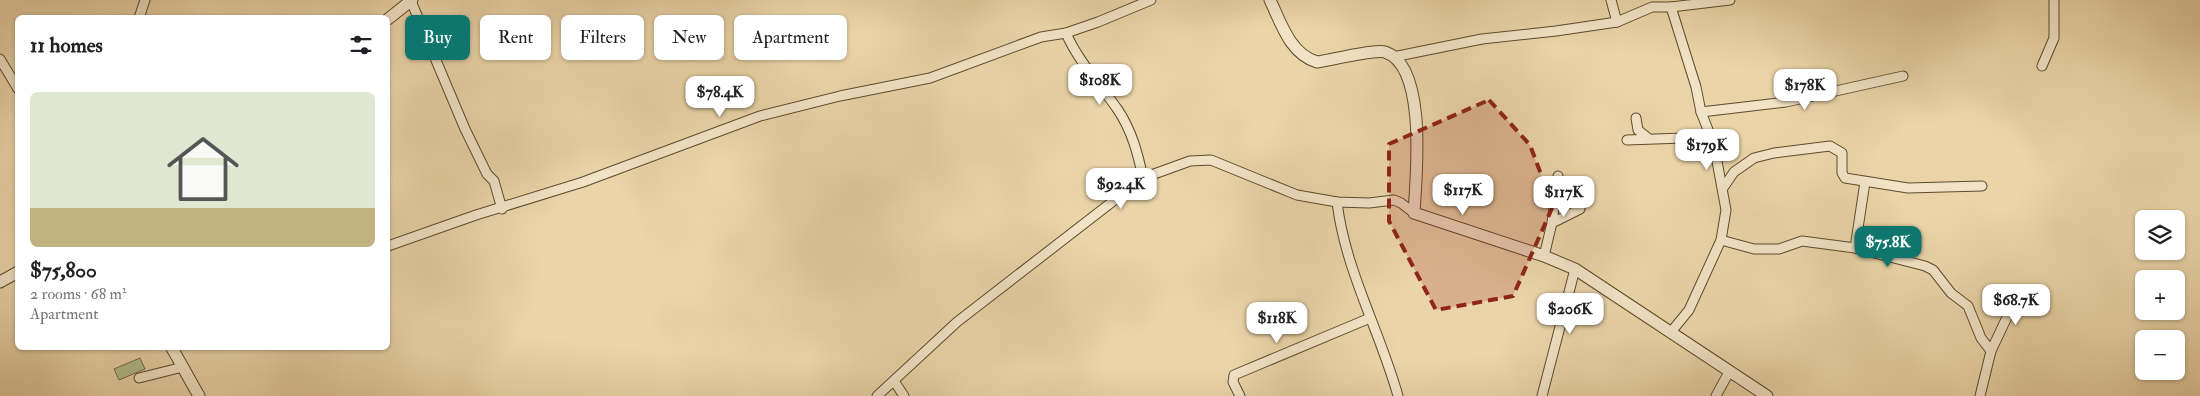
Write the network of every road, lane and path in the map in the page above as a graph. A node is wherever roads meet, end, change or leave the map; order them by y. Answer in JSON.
{"nodes":[{"id":1,"x":145,"y":0,"type":"edge"},
{"id":2,"x":411,"y":0,"type":"edge"},
{"id":3,"x":1151,"y":0,"type":"edge"},
{"id":4,"x":1270,"y":0,"type":"edge"},
{"id":5,"x":1611,"y":0,"type":"edge"},
{"id":6,"x":1730,"y":0,"type":"edge"},
{"id":7,"x":2054,"y":0,"type":"edge"},
{"id":8,"x":1135,"y":3,"type":"edge"},
{"id":9,"x":1652,"y":3,"type":"edge"},
{"id":10,"x":1671,"y":7,"type":"junction"},
{"id":11,"x":139,"y":15,"type":"edge"},
{"id":12,"x":390,"y":17,"type":"edge"},
{"id":13,"x":1617,"y":22,"type":"junction"},
{"id":14,"x":1066,"y":33,"type":"junction"},
{"id":15,"x":1393,"y":57,"type":"junction"},
{"id":16,"x":0,"y":59,"type":"edge"},
{"id":17,"x":2042,"y":66,"type":"dead end"},
{"id":18,"x":1903,"y":76,"type":"dead end"},
{"id":19,"x":15,"y":84,"type":"edge"},
{"id":20,"x":1701,"y":112,"type":"junction"},
{"id":21,"x":1636,"y":118,"type":"dead end"},
{"id":22,"x":1712,"y":137,"type":"junction"},
{"id":23,"x":1648,"y":138,"type":"junction"},
{"id":24,"x":1627,"y":140,"type":"dead end"},
{"id":25,"x":1558,"y":176,"type":"dead end"},
{"id":26,"x":1143,"y":178,"type":"junction"},
{"id":27,"x":1865,"y":182,"type":"junction"},
{"id":28,"x":1982,"y":186,"type":"dead end"},
{"id":29,"x":1723,"y":188,"type":"junction"},
{"id":30,"x":1337,"y":202,"type":"junction"},
{"id":31,"x":502,"y":209,"type":"junction"},
{"id":32,"x":1580,"y":209,"type":"dead end"},
{"id":33,"x":1414,"y":214,"type":"junction"},
{"id":34,"x":1552,"y":223,"type":"junction"},
{"id":35,"x":1721,"y":240,"type":"junction"},
{"id":36,"x":390,"y":245,"type":"edge"},
{"id":37,"x":1855,"y":248,"type":"junction"},
{"id":38,"x":1544,"y":256,"type":"junction"},
{"id":39,"x":1575,"y":269,"type":"junction"},
{"id":40,"x":15,"y":274,"type":"edge"},
{"id":41,"x":0,"y":282,"type":"edge"},
{"id":42,"x":2011,"y":291,"type":"dead end"},
{"id":43,"x":1370,"y":318,"type":"junction"},
{"id":44,"x":1671,"y":332,"type":"junction"},
{"id":45,"x":173,"y":350,"type":"edge"},
{"id":46,"x":1991,"y":351,"type":"junction"},
{"id":47,"x":183,"y":366,"type":"junction"},
{"id":48,"x":1729,"y":372,"type":"junction"},
{"id":49,"x":139,"y":378,"type":"dead end"},
{"id":50,"x":894,"y":381,"type":"junction"},
{"id":51,"x":199,"y":396,"type":"edge"},
{"id":52,"x":877,"y":396,"type":"edge"},
{"id":53,"x":904,"y":396,"type":"edge"},
{"id":54,"x":1240,"y":396,"type":"edge"},
{"id":55,"x":1398,"y":396,"type":"edge"},
{"id":56,"x":1542,"y":396,"type":"edge"},
{"id":57,"x":1716,"y":396,"type":"edge"},
{"id":58,"x":1767,"y":396,"type":"edge"},
{"id":59,"x":1980,"y":396,"type":"edge"}],
"edges":[{"from":1,"to":11,"type":"street"},
{"from":2,"to":12,"type":"street"},
{"from":2,"to":31,"type":"street"},
{"from":3,"to":8,"type":"street"},
{"from":4,"to":15,"type":"street"},
{"from":5,"to":13,"type":"street"},
{"from":6,"to":10,"type":"street"},
{"from":7,"to":17,"type":"street"},
{"from":8,"to":14,"type":"street"},
{"from":9,"to":10,"type":"street"},
{"from":9,"to":13,"type":"street"},
{"from":10,"to":20,"type":"street"},
{"from":13,"to":15,"type":"street"},
{"from":14,"to":26,"type":"street"},
{"from":14,"to":31,"type":"street"},
{"from":15,"to":33,"type":"street"},
{"from":16,"to":19,"type":"street"},
{"from":18,"to":20,"type":"street"},
{"from":20,"to":22,"type":"street"},
{"from":21,"to":23,"type":"street"},
{"from":22,"to":23,"type":"street"},
{"from":22,"to":29,"type":"street"},
{"from":23,"to":24,"type":"street"},
{"from":25,"to":34,"type":"street"},
{"from":26,"to":30,"type":"street"},
{"from":26,"to":50,"type":"street"},
{"from":27,"to":28,"type":"street"},
{"from":27,"to":29,"type":"street"},
{"from":27,"to":37,"type":"street"},
{"from":29,"to":35,"type":"street"},
{"from":30,"to":33,"type":"street"},
{"from":30,"to":43,"type":"street"},
{"from":31,"to":36,"type":"street"},
{"from":32,"to":34,"type":"street"},
{"from":33,"to":38,"type":"street"},
{"from":34,"to":38,"type":"street"},
{"from":35,"to":37,"type":"street"},
{"from":35,"to":44,"type":"street"},
{"from":37,"to":46,"type":"street"},
{"from":38,"to":39,"type":"street"},
{"from":39,"to":44,"type":"street"},
{"from":39,"to":56,"type":"street"},
{"from":40,"to":41,"type":"street"},
{"from":42,"to":46,"type":"street"},
{"from":43,"to":54,"type":"street"},
{"from":43,"to":55,"type":"street"},
{"from":44,"to":48,"type":"street"},
{"from":45,"to":47,"type":"street"},
{"from":46,"to":59,"type":"street"},
{"from":47,"to":49,"type":"street"},
{"from":47,"to":51,"type":"street"},
{"from":48,"to":57,"type":"street"},
{"from":48,"to":58,"type":"street"},
{"from":50,"to":52,"type":"street"},
{"from":50,"to":53,"type":"street"}]}
